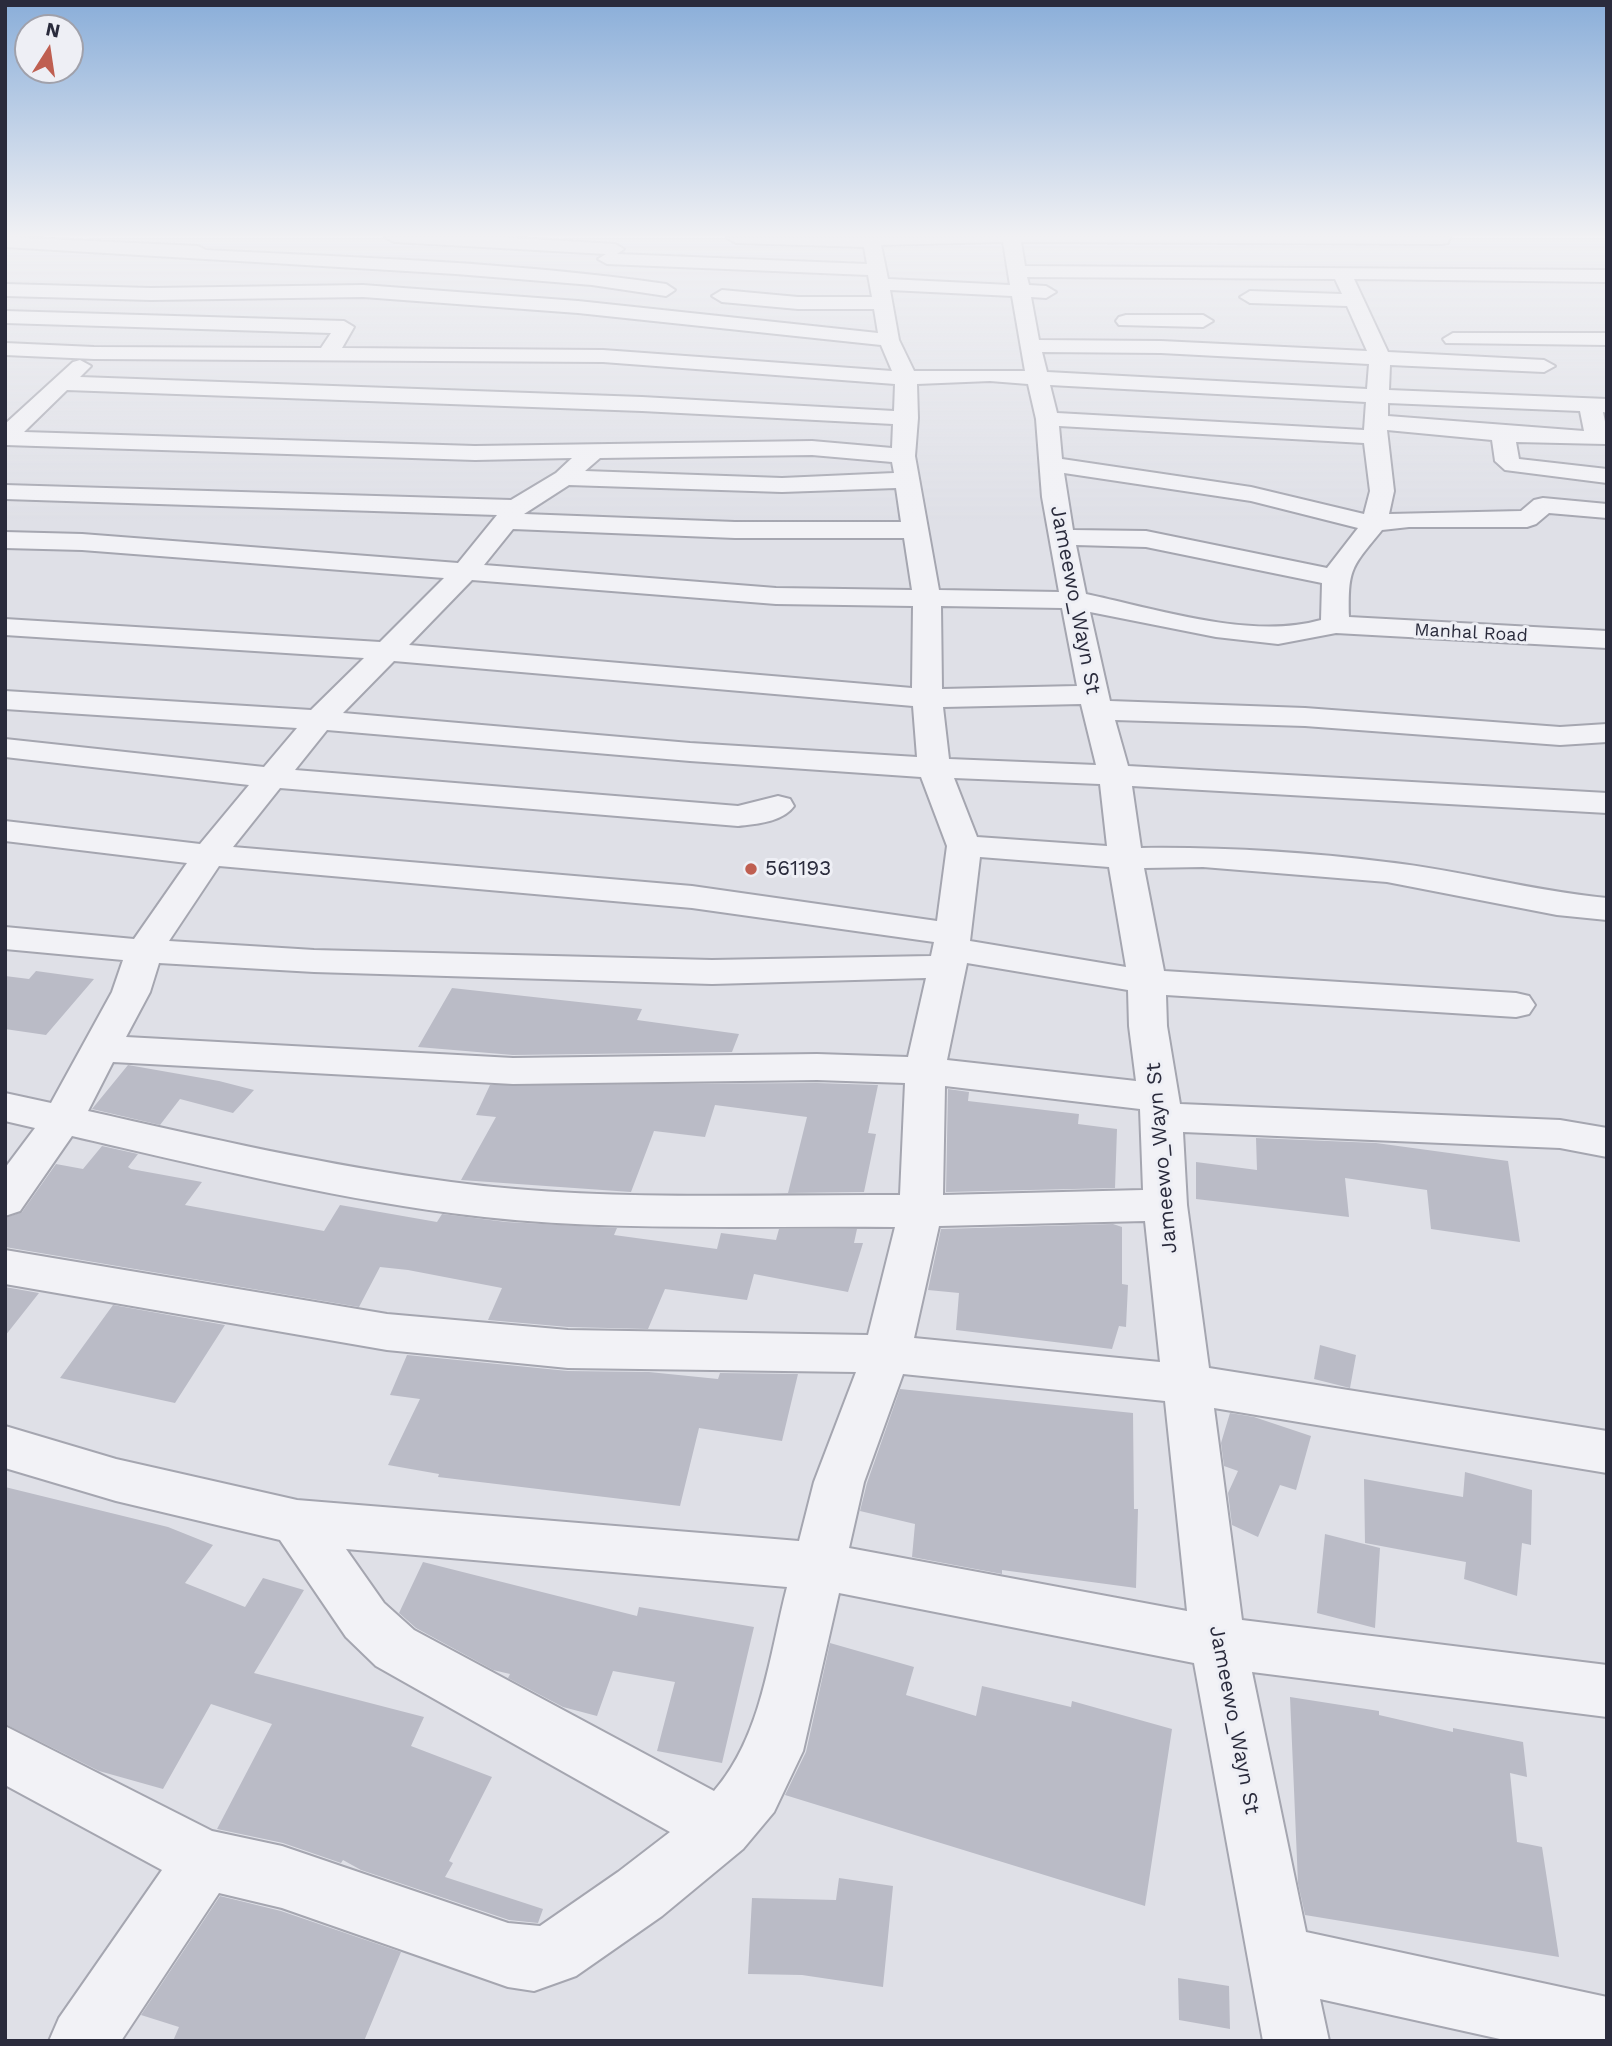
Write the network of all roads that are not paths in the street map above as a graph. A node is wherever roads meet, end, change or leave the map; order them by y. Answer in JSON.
{"nodes":[{"id":1,"x":114,"y":332,"type":"edge"},
{"id":2,"x":341,"y":332,"type":"edge"},
{"id":3,"x":563,"y":332,"type":"edge"},
{"id":4,"x":655,"y":332,"type":"edge"},
{"id":5,"x":889,"y":332,"type":"edge"},
{"id":6,"x":1010,"y":332,"type":"edge"},
{"id":7,"x":1032,"y":332,"type":"edge"},
{"id":8,"x":1117,"y":332,"type":"edge"},
{"id":9,"x":1123,"y":332,"type":"edge"},
{"id":10,"x":1369,"y":332,"type":"edge"},
{"id":11,"x":1412,"y":339,"type":"dead end"},
{"id":12,"x":1438,"y":339,"type":"dead end"},
{"id":13,"x":1607,"y":339,"type":"edge"},
{"id":14,"x":5,"y":349,"type":"edge"},
{"id":15,"x":1377,"y":349,"type":"junction"},
{"id":16,"x":94,"y":353,"type":"junction"},
{"id":17,"x":328,"y":354,"type":"junction"},
{"id":18,"x":543,"y":358,"type":"junction"},
{"id":19,"x":1544,"y":366,"type":"dead end"},
{"id":20,"x":62,"y":383,"type":"junction"},
{"id":21,"x":1379,"y":395,"type":"junction"},
{"id":22,"x":18,"y":401,"type":"dead end"},
{"id":23,"x":510,"y":401,"type":"junction"},
{"id":24,"x":42,"y":402,"type":"junction"},
{"id":25,"x":1598,"y":406,"type":"edge"},
{"id":26,"x":819,"y":413,"type":"junction"},
{"id":27,"x":902,"y":414,"type":"junction"},
{"id":28,"x":1047,"y":419,"type":"junction"},
{"id":29,"x":1376,"y":430,"type":"junction"},
{"id":30,"x":1503,"y":434,"type":"junction"},
{"id":31,"x":5,"y":437,"type":"edge"},
{"id":32,"x":812,"y":448,"type":"junction"},
{"id":33,"x":595,"y":450,"type":"junction"},
{"id":34,"x":475,"y":453,"type":"junction"},
{"id":35,"x":1050,"y":464,"type":"junction"},
{"id":36,"x":1607,"y":476,"type":"edge"},
{"id":37,"x":564,"y":478,"type":"junction"},
{"id":38,"x":5,"y":492,"type":"edge"},
{"id":39,"x":1607,"y":511,"type":"edge"},
{"id":40,"x":510,"y":515,"type":"junction"},
{"id":41,"x":1374,"y":524,"type":"junction"},
{"id":42,"x":916,"y":530,"type":"junction"},
{"id":43,"x":1063,"y":537,"type":"junction"},
{"id":44,"x":5,"y":540,"type":"edge"},
{"id":45,"x":464,"y":573,"type":"junction"},
{"id":46,"x":1335,"y":578,"type":"junction"},
{"id":47,"x":927,"y":600,"type":"junction"},
{"id":48,"x":1074,"y":600,"type":"junction"},
{"id":49,"x":1335,"y":625,"type":"junction"},
{"id":50,"x":5,"y":626,"type":"edge"},
{"id":51,"x":1607,"y":640,"type":"edge"},
{"id":52,"x":383,"y":651,"type":"junction"},
{"id":53,"x":927,"y":698,"type":"junction"},
{"id":54,"x":5,"y":701,"type":"edge"},
{"id":55,"x":1095,"y":703,"type":"junction"},
{"id":56,"x":319,"y":720,"type":"junction"},
{"id":57,"x":1607,"y":733,"type":"edge"},
{"id":58,"x":5,"y":748,"type":"edge"},
{"id":59,"x":934,"y":768,"type":"junction"},
{"id":60,"x":1115,"y":775,"type":"junction"},
{"id":61,"x":272,"y":778,"type":"junction"},
{"id":62,"x":1607,"y":803,"type":"edge"},
{"id":63,"x":778,"y":807,"type":"dead end"},
{"id":64,"x":5,"y":831,"type":"edge"},
{"id":65,"x":964,"y":846,"type":"junction"},
{"id":66,"x":209,"y":855,"type":"junction"},
{"id":67,"x":1125,"y":858,"type":"junction"},
{"id":68,"x":1607,"y":909,"type":"edge"},
{"id":69,"x":5,"y":938,"type":"edge"},
{"id":70,"x":951,"y":950,"type":"junction"},
{"id":71,"x":144,"y":951,"type":"junction"},
{"id":72,"x":1147,"y":982,"type":"junction"},
{"id":73,"x":1516,"y":1005,"type":"dead end"},
{"id":74,"x":102,"y":1049,"type":"junction"},
{"id":75,"x":925,"y":1071,"type":"junction"},
{"id":76,"x":5,"y":1107,"type":"edge"},
{"id":77,"x":1160,"y":1107,"type":"junction"},
{"id":78,"x":63,"y":1119,"type":"junction"},
{"id":79,"x":1607,"y":1143,"type":"edge"},
{"id":80,"x":5,"y":1200,"type":"edge"},
{"id":81,"x":1165,"y":1205,"type":"junction"},
{"id":82,"x":920,"y":1211,"type":"junction"},
{"id":83,"x":5,"y":1267,"type":"edge"},
{"id":84,"x":887,"y":1354,"type":"junction"},
{"id":85,"x":1185,"y":1384,"type":"junction"},
{"id":86,"x":5,"y":1447,"type":"edge"},
{"id":87,"x":1607,"y":1452,"type":"edge"},
{"id":88,"x":297,"y":1522,"type":"junction"},
{"id":89,"x":820,"y":1566,"type":"junction"},
{"id":90,"x":1217,"y":1642,"type":"junction"},
{"id":91,"x":1607,"y":1691,"type":"edge"},
{"id":92,"x":5,"y":1754,"type":"edge"},
{"id":93,"x":722,"y":1828,"type":"junction"},
{"id":94,"x":205,"y":1860,"type":"junction"},
{"id":95,"x":1280,"y":1958,"type":"junction"},
{"id":96,"x":1607,"y":2030,"type":"edge"},
{"id":97,"x":82,"y":2041,"type":"edge"},
{"id":98,"x":1296,"y":2041,"type":"edge"}],
"edges":[{"from":1,"to":16,"type":"street"},
{"from":2,"to":17,"type":"street"},
{"from":3,"to":18,"type":"street"},
{"from":4,"to":27,"type":"street"},
{"from":5,"to":27,"type":"street"},
{"from":6,"to":27,"type":"street"},
{"from":7,"to":28,"type":"street","name":"Jameewo_Wayn St"},
{"from":8,"to":15,"type":"street"},
{"from":9,"to":21,"type":"street"},
{"from":10,"to":15,"type":"street"},
{"from":11,"to":15,"type":"street"},
{"from":12,"to":13,"type":"street"},
{"from":14,"to":16,"type":"street"},
{"from":15,"to":19,"type":"street"},
{"from":15,"to":21,"type":"street"},
{"from":16,"to":17,"type":"street"},
{"from":16,"to":20,"type":"street"},
{"from":17,"to":18,"type":"street"},
{"from":18,"to":23,"type":"street"},
{"from":18,"to":27,"type":"street"},
{"from":20,"to":23,"type":"street"},
{"from":20,"to":24,"type":"street"},
{"from":21,"to":25,"type":"street"},
{"from":21,"to":29,"type":"street"},
{"from":22,"to":24,"type":"street"},
{"from":23,"to":26,"type":"street"},
{"from":23,"to":34,"type":"street"},
{"from":24,"to":31,"type":"street"},
{"from":25,"to":30,"type":"street"},
{"from":26,"to":27,"type":"street"},
{"from":26,"to":32,"type":"street"},
{"from":27,"to":32,"type":"street"},
{"from":27,"to":37,"type":"street"},
{"from":27,"to":42,"type":"street"},
{"from":28,"to":29,"type":"street"},
{"from":28,"to":35,"type":"street","name":"Jameewo_Wayn St"},
{"from":29,"to":30,"type":"street"},
{"from":29,"to":41,"type":"street"},
{"from":30,"to":36,"type":"street"},
{"from":31,"to":34,"type":"street"},
{"from":32,"to":33,"type":"street"},
{"from":33,"to":34,"type":"street"},
{"from":33,"to":37,"type":"street"},
{"from":35,"to":41,"type":"street"},
{"from":35,"to":43,"type":"street","name":"Jameewo_Wayn St"},
{"from":37,"to":40,"type":"street"},
{"from":38,"to":40,"type":"street"},
{"from":39,"to":41,"type":"street"},
{"from":40,"to":42,"type":"street"},
{"from":40,"to":45,"type":"street"},
{"from":41,"to":46,"type":"street"},
{"from":42,"to":47,"type":"street"},
{"from":43,"to":46,"type":"street"},
{"from":43,"to":48,"type":"street","name":"Jameewo_Wayn St"},
{"from":44,"to":45,"type":"street","name":"Manhal Road"},
{"from":45,"to":47,"type":"street","name":"Manhal Road"},
{"from":45,"to":52,"type":"street"},
{"from":46,"to":49,"type":"street"},
{"from":47,"to":48,"type":"street","name":"Manhal Road"},
{"from":47,"to":53,"type":"street"},
{"from":48,"to":49,"type":"street","name":"Manhal Road"},
{"from":48,"to":55,"type":"street","name":"Jameewo_Wayn St"},
{"from":49,"to":51,"type":"street","name":"Manhal Road"},
{"from":50,"to":52,"type":"street"},
{"from":52,"to":53,"type":"street"},
{"from":52,"to":56,"type":"street"},
{"from":53,"to":55,"type":"street"},
{"from":53,"to":59,"type":"street"},
{"from":54,"to":56,"type":"street"},
{"from":55,"to":57,"type":"street"},
{"from":55,"to":60,"type":"street","name":"Jameewo_Wayn St"},
{"from":56,"to":59,"type":"street"},
{"from":56,"to":61,"type":"street"},
{"from":58,"to":61,"type":"street"},
{"from":59,"to":60,"type":"street"},
{"from":59,"to":65,"type":"street"},
{"from":60,"to":62,"type":"street"},
{"from":60,"to":67,"type":"street","name":"Jameewo_Wayn St"},
{"from":61,"to":63,"type":"street"},
{"from":61,"to":66,"type":"street"},
{"from":64,"to":66,"type":"street"},
{"from":65,"to":67,"type":"street"},
{"from":65,"to":70,"type":"street"},
{"from":66,"to":70,"type":"street"},
{"from":66,"to":71,"type":"street"},
{"from":67,"to":68,"type":"street"},
{"from":67,"to":72,"type":"street","name":"Jameewo_Wayn St"},
{"from":69,"to":71,"type":"street"},
{"from":70,"to":71,"type":"street"},
{"from":70,"to":72,"type":"street"},
{"from":70,"to":75,"type":"street"},
{"from":71,"to":74,"type":"street"},
{"from":72,"to":73,"type":"street"},
{"from":72,"to":77,"type":"street","name":"Jameewo_Wayn St"},
{"from":74,"to":75,"type":"street"},
{"from":74,"to":78,"type":"street"},
{"from":75,"to":77,"type":"street"},
{"from":75,"to":82,"type":"street"},
{"from":76,"to":78,"type":"street"},
{"from":77,"to":79,"type":"street"},
{"from":77,"to":81,"type":"street","name":"Jameewo_Wayn St"},
{"from":78,"to":80,"type":"street"},
{"from":78,"to":82,"type":"street"},
{"from":81,"to":82,"type":"street"},
{"from":81,"to":85,"type":"street","name":"Jameewo_Wayn St"},
{"from":82,"to":84,"type":"street"},
{"from":83,"to":84,"type":"street"},
{"from":84,"to":85,"type":"street"},
{"from":84,"to":89,"type":"street"},
{"from":85,"to":87,"type":"street"},
{"from":85,"to":90,"type":"street","name":"Jameewo_Wayn St"},
{"from":86,"to":88,"type":"street"},
{"from":88,"to":89,"type":"street"},
{"from":88,"to":93,"type":"street"},
{"from":89,"to":90,"type":"street"},
{"from":89,"to":93,"type":"street"},
{"from":90,"to":91,"type":"street"},
{"from":90,"to":95,"type":"street","name":"Jameewo_Wayn St"},
{"from":92,"to":94,"type":"street"},
{"from":93,"to":94,"type":"street"},
{"from":94,"to":97,"type":"street"},
{"from":95,"to":96,"type":"street"},
{"from":95,"to":98,"type":"street","name":"Jameewo_Wayn St"}]}
